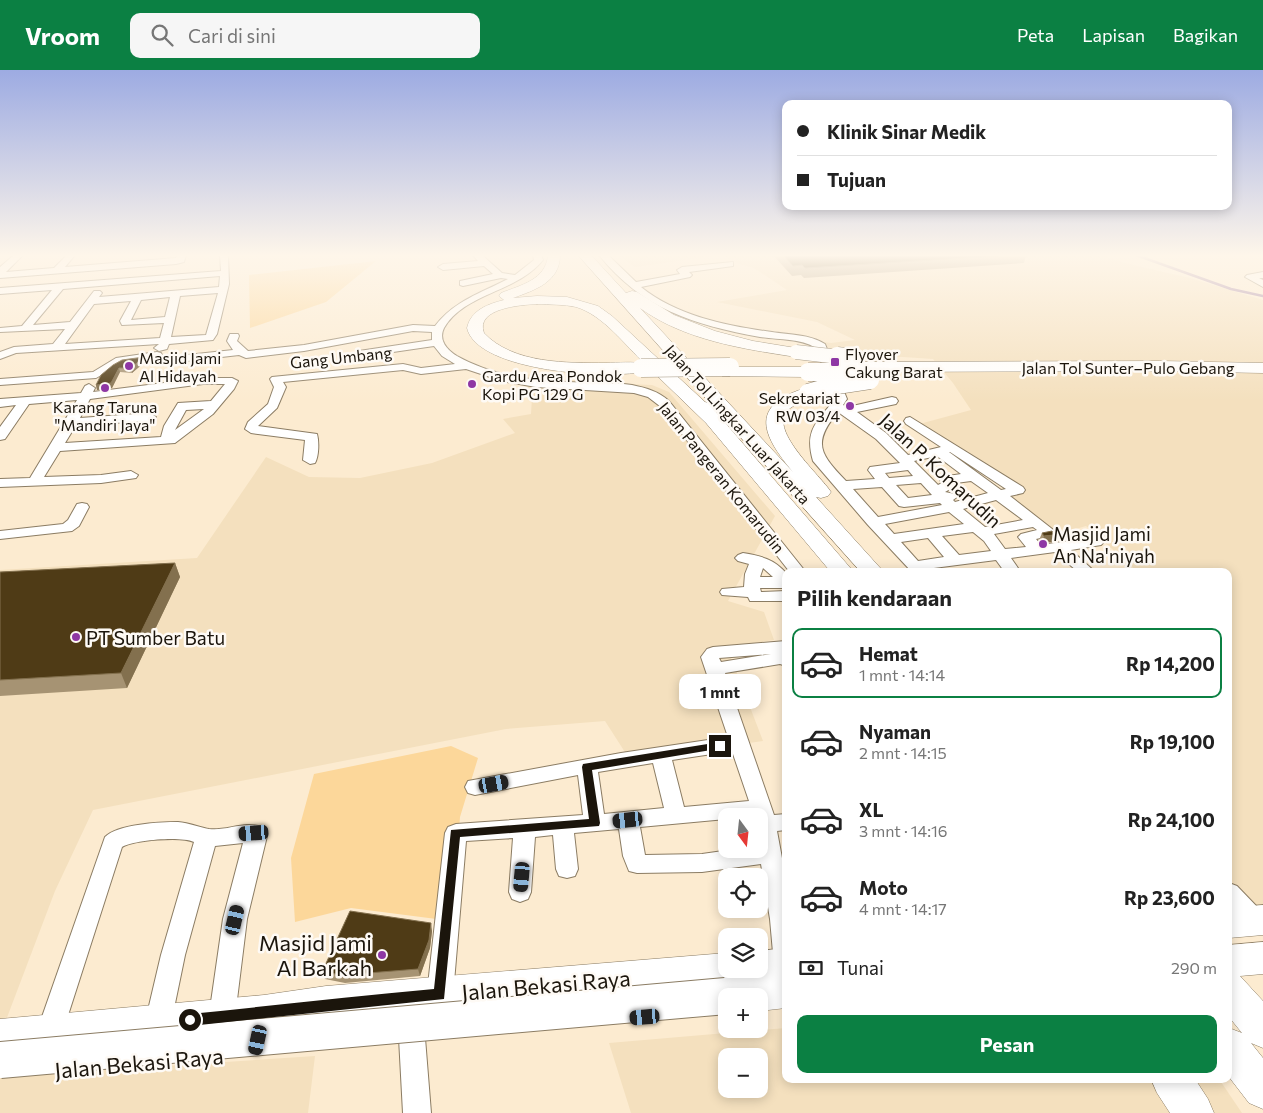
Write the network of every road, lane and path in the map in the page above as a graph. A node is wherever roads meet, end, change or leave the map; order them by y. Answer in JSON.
{"nodes":[{"id":1,"x":45,"y":304,"type":"edge"},
{"id":2,"x":89,"y":304,"type":"edge"},
{"id":3,"x":135,"y":304,"type":"edge"},
{"id":4,"x":174,"y":304,"type":"edge"},
{"id":5,"x":219,"y":304,"type":"edge"},
{"id":6,"x":468,"y":304,"type":"edge"},
{"id":7,"x":489,"y":304,"type":"edge"},
{"id":8,"x":510,"y":304,"type":"edge"},
{"id":9,"x":574,"y":304,"type":"edge"},
{"id":10,"x":609,"y":304,"type":"edge"},
{"id":11,"x":629,"y":304,"type":"edge"},
{"id":12,"x":644,"y":304,"type":"edge"},
{"id":13,"x":660,"y":304,"type":"edge"},
{"id":14,"x":170,"y":320,"type":"junction"},
{"id":15,"x":73,"y":325,"type":"junction"},
{"id":16,"x":25,"y":328,"type":"junction"},
{"id":17,"x":437,"y":329,"type":"junction"},
{"id":18,"x":3,"y":330,"type":"dead end"},
{"id":19,"x":234,"y":336,"type":"dead end"},
{"id":20,"x":165,"y":341,"type":"junction"},
{"id":21,"x":437,"y":342,"type":"junction"},
{"id":22,"x":57,"y":347,"type":"junction"},
{"id":23,"x":280,"y":350,"type":"junction"},
{"id":24,"x":108,"y":351,"type":"junction"},
{"id":25,"x":359,"y":354,"type":"dead end"},
{"id":26,"x":0,"y":357,"type":"edge"},
{"id":27,"x":243,"y":357,"type":"junction"},
{"id":28,"x":803,"y":364,"type":"junction"},
{"id":29,"x":467,"y":366,"type":"junction"},
{"id":30,"x":849,"y":366,"type":"junction"},
{"id":31,"x":1263,"y":368,"type":"edge"},
{"id":32,"x":641,"y":370,"type":"junction"},
{"id":33,"x":277,"y":371,"type":"junction"},
{"id":34,"x":1049,"y":371,"type":"junction"},
{"id":35,"x":1263,"y":374,"type":"edge"},
{"id":36,"x":96,"y":375,"type":"junction"},
{"id":37,"x":0,"y":382,"type":"edge"},
{"id":38,"x":86,"y":396,"type":"junction"},
{"id":39,"x":25,"y":401,"type":"junction"},
{"id":40,"x":892,"y":401,"type":"dead end"},
{"id":41,"x":0,"y":403,"type":"edge"},
{"id":42,"x":213,"y":405,"type":"junction"},
{"id":43,"x":841,"y":408,"type":"junction"},
{"id":44,"x":150,"y":417,"type":"dead end"},
{"id":45,"x":712,"y":419,"type":"junction"},
{"id":46,"x":910,"y":421,"type":"dead end"},
{"id":47,"x":71,"y":422,"type":"junction"},
{"id":48,"x":0,"y":436,"type":"edge"},
{"id":49,"x":166,"y":441,"type":"junction"},
{"id":50,"x":53,"y":448,"type":"junction"},
{"id":51,"x":945,"y":450,"type":"junction"},
{"id":52,"x":310,"y":460,"type":"dead end"},
{"id":53,"x":907,"y":463,"type":"junction"},
{"id":54,"x":977,"y":470,"type":"junction"},
{"id":55,"x":131,"y":475,"type":"dead end"},
{"id":56,"x":923,"y":478,"type":"junction"},
{"id":57,"x":35,"y":481,"type":"junction"},
{"id":58,"x":883,"y":481,"type":"junction"},
{"id":59,"x":0,"y":482,"type":"edge"},
{"id":60,"x":1011,"y":485,"type":"joint"},
{"id":61,"x":841,"y":486,"type":"junction"},
{"id":62,"x":994,"y":493,"type":"junction"},
{"id":63,"x":944,"y":499,"type":"junction"},
{"id":64,"x":82,"y":507,"type":"dead end"},
{"id":65,"x":873,"y":522,"type":"junction"},
{"id":66,"x":1035,"y":522,"type":"junction"},
{"id":67,"x":979,"y":529,"type":"junction"},
{"id":68,"x":932,"y":534,"type":"junction"},
{"id":69,"x":0,"y":535,"type":"edge"},
{"id":70,"x":889,"y":539,"type":"junction"},
{"id":71,"x":1096,"y":542,"type":"dead end"},
{"id":72,"x":1059,"y":548,"type":"junction"},
{"id":73,"x":1038,"y":550,"type":"junction"},
{"id":74,"x":1000,"y":556,"type":"junction"},
{"id":75,"x":955,"y":560,"type":"junction"},
{"id":76,"x":839,"y":568,"type":"edge"},
{"id":77,"x":869,"y":568,"type":"edge"},
{"id":78,"x":881,"y":568,"type":"edge"},
{"id":79,"x":915,"y":568,"type":"edge"},
{"id":80,"x":920,"y":568,"type":"edge"},
{"id":81,"x":1010,"y":568,"type":"edge"},
{"id":82,"x":1079,"y":568,"type":"edge"},
{"id":83,"x":782,"y":573,"type":"edge"},
{"id":84,"x":782,"y":576,"type":"edge"},
{"id":85,"x":752,"y":587,"type":"junction"},
{"id":86,"x":782,"y":587,"type":"edge"},
{"id":87,"x":729,"y":588,"type":"dead end"},
{"id":88,"x":782,"y":647,"type":"edge"},
{"id":89,"x":782,"y":658,"type":"edge"},
{"id":90,"x":714,"y":668,"type":"junction"},
{"id":91,"x":739,"y":743,"type":"junction"},
{"id":92,"x":661,"y":754,"type":"junction"},
{"id":93,"x":587,"y":767,"type":"junction"},
{"id":94,"x":475,"y":787,"type":"dead end"},
{"id":95,"x":760,"y":808,"type":"edge"},
{"id":96,"x":676,"y":816,"type":"junction"},
{"id":97,"x":718,"y":816,"type":"edge"},
{"id":98,"x":768,"y":817,"type":"edge"},
{"id":99,"x":628,"y":820,"type":"junction"},
{"id":100,"x":782,"y":821,"type":"edge"},
{"id":101,"x":595,"y":823,"type":"junction"},
{"id":102,"x":563,"y":826,"type":"junction"},
{"id":103,"x":525,"y":829,"type":"junction"},
{"id":104,"x":206,"y":838,"type":"junction"},
{"id":105,"x":768,"y":839,"type":"edge"},
{"id":106,"x":109,"y":853,"type":"joint"},
{"id":107,"x":771,"y":853,"type":"junction"},
{"id":108,"x":567,"y":869,"type":"dead end"},
{"id":109,"x":520,"y":892,"type":"dead end"},
{"id":110,"x":1232,"y":897,"type":"edge"},
{"id":111,"x":782,"y":919,"type":"edge"},
{"id":112,"x":1255,"y":929,"type":"edge"},
{"id":113,"x":1232,"y":949,"type":"edge"},
{"id":114,"x":1263,"y":958,"type":"edge"},
{"id":115,"x":1232,"y":961,"type":"edge"},
{"id":116,"x":782,"y":964,"type":"edge"},
{"id":117,"x":768,"y":966,"type":"edge"},
{"id":118,"x":718,"y":970,"type":"edge"},
{"id":119,"x":782,"y":991,"type":"edge"},
{"id":120,"x":768,"y":993,"type":"edge"},
{"id":121,"x":1232,"y":993,"type":"edge"},
{"id":122,"x":440,"y":994,"type":"junction"},
{"id":123,"x":718,"y":997,"type":"edge"},
{"id":124,"x":782,"y":1003,"type":"edge"},
{"id":125,"x":768,"y":1005,"type":"edge"},
{"id":126,"x":718,"y":1011,"type":"edge"},
{"id":127,"x":264,"y":1013,"type":"junction"},
{"id":128,"x":222,"y":1016,"type":"junction"},
{"id":129,"x":158,"y":1024,"type":"junction"},
{"id":130,"x":1263,"y":1030,"type":"edge"},
{"id":131,"x":49,"y":1034,"type":"junction"},
{"id":132,"x":1232,"y":1037,"type":"edge"},
{"id":133,"x":0,"y":1038,"type":"edge"},
{"id":134,"x":412,"y":1038,"type":"junction"},
{"id":135,"x":1232,"y":1051,"type":"edge"},
{"id":136,"x":256,"y":1052,"type":"junction"},
{"id":137,"x":0,"y":1060,"type":"edge"},
{"id":138,"x":0,"y":1075,"type":"edge"},
{"id":139,"x":1263,"y":1090,"type":"edge"},
{"id":140,"x":418,"y":1113,"type":"edge"}],
"edges":[{"from":1,"to":16,"type":"street"},
{"from":2,"to":15,"type":"street"},
{"from":3,"to":14,"type":"street"},
{"from":4,"to":14,"type":"street"},
{"from":5,"to":20,"type":"street"},
{"from":6,"to":17,"type":"street"},
{"from":7,"to":32,"type":"highway"},
{"from":8,"to":32,"type":"highway"},
{"from":9,"to":45,"type":"highway"},
{"from":10,"to":45,"type":"highway","name":"Jalan Tol Lingkar Luar Jakarta"},
{"from":11,"to":77,"type":"highway","name":"Jalan Tol Lingkar Luar Jakarta"},
{"from":12,"to":28,"type":"highway"},
{"from":13,"to":43,"type":"street"},
{"from":14,"to":20,"type":"street"},
{"from":15,"to":16,"type":"street"},
{"from":15,"to":22,"type":"street"},
{"from":16,"to":18,"type":"street"},
{"from":17,"to":21,"type":"street"},
{"from":17,"to":23,"type":"street"},
{"from":19,"to":27,"type":"street"},
{"from":20,"to":22,"type":"street"},
{"from":20,"to":24,"type":"street"},
{"from":21,"to":25,"type":"street"},
{"from":21,"to":29,"type":"street","name":"Jalan Pangeran Komarudin"},
{"from":22,"to":26,"type":"street"},
{"from":23,"to":27,"type":"street"},
{"from":23,"to":33,"type":"street"},
{"from":24,"to":26,"type":"street"},
{"from":24,"to":36,"type":"street"},
{"from":27,"to":36,"type":"street"},
{"from":28,"to":30,"type":"highway","bridge":true},
{"from":28,"to":30,"type":"highway","bridge":true},
{"from":28,"to":32,"type":"highway"},
{"from":29,"to":33,"type":"street","name":"Gang Umbang"},
{"from":29,"to":83,"type":"street","name":"Jalan Pangeran Komarudin"},
{"from":30,"to":31,"type":"highway","name":"Jalan Tol Sunter–Pulo Gebang"},
{"from":30,"to":34,"type":"highway"},
{"from":33,"to":52,"type":"street","name":"Gang Umbang"},
{"from":34,"to":35,"type":"highway","name":"Jalan Tol Sunter–Pulo Gebang"},
{"from":34,"to":78,"type":"highway","bridge":true},
{"from":36,"to":37,"type":"street"},
{"from":36,"to":38,"type":"street"},
{"from":38,"to":39,"type":"street"},
{"from":38,"to":42,"type":"street"},
{"from":38,"to":47,"type":"street"},
{"from":39,"to":41,"type":"street"},
{"from":39,"to":48,"type":"street"},
{"from":40,"to":43,"type":"street"},
{"from":42,"to":49,"type":"street"},
{"from":42,"to":49,"type":"street"},
{"from":43,"to":53,"type":"street","name":"Jalan P. Komarudin"},
{"from":43,"to":61,"type":"street"},
{"from":44,"to":47,"type":"street"},
{"from":45,"to":76,"type":"highway","name":"Jalan Tol Lingkar Luar Jakarta"},
{"from":46,"to":51,"type":"street"},
{"from":47,"to":50,"type":"street"},
{"from":49,"to":50,"type":"street"},
{"from":50,"to":57,"type":"street"},
{"from":51,"to":53,"type":"street"},
{"from":51,"to":54,"type":"street"},
{"from":51,"to":54,"type":"street"},
{"from":53,"to":56,"type":"street","name":"Jalan P. Komarudin"},
{"from":53,"to":58,"type":"street"},
{"from":54,"to":60,"type":"street"},
{"from":54,"to":62,"type":"street"},
{"from":54,"to":63,"type":"street"},
{"from":55,"to":57,"type":"street"},
{"from":56,"to":58,"type":"street"},
{"from":56,"to":63,"type":"street","name":"Jalan P. Komarudin"},
{"from":57,"to":59,"type":"street"},
{"from":58,"to":61,"type":"street"},
{"from":58,"to":63,"type":"street"},
{"from":60,"to":62,"type":"street"},
{"from":61,"to":65,"type":"street"},
{"from":62,"to":63,"type":"street"},
{"from":62,"to":66,"type":"street"},
{"from":63,"to":65,"type":"street"},
{"from":63,"to":67,"type":"street","name":"Jalan P. Komarudin"},
{"from":64,"to":69,"type":"street"},
{"from":65,"to":70,"type":"street"},
{"from":66,"to":67,"type":"street"},
{"from":66,"to":73,"type":"street"},
{"from":67,"to":68,"type":"street"},
{"from":67,"to":74,"type":"street","name":"Jalan P. Komarudin"},
{"from":68,"to":70,"type":"street"},
{"from":68,"to":75,"type":"street"},
{"from":70,"to":79,"type":"street"},
{"from":71,"to":72,"type":"street"},
{"from":72,"to":73,"type":"street"},
{"from":72,"to":82,"type":"street"},
{"from":73,"to":74,"type":"street"},
{"from":74,"to":75,"type":"street"},
{"from":74,"to":81,"type":"street","name":"Jalan P. Komarudin"},
{"from":75,"to":80,"type":"street"},
{"from":84,"to":85,"type":"street"},
{"from":85,"to":86,"type":"street"},
{"from":85,"to":87,"type":"street"},
{"from":88,"to":90,"type":"street"},
{"from":89,"to":90,"type":"street"},
{"from":90,"to":91,"type":"street"},
{"from":91,"to":92,"type":"street"},
{"from":91,"to":95,"type":"street"},
{"from":92,"to":93,"type":"street"},
{"from":92,"to":96,"type":"street"},
{"from":93,"to":94,"type":"street"},
{"from":93,"to":101,"type":"street"},
{"from":96,"to":97,"type":"street"},
{"from":96,"to":99,"type":"street"},
{"from":98,"to":100,"type":"street"},
{"from":99,"to":101,"type":"street"},
{"from":99,"to":107,"type":"street"},
{"from":101,"to":102,"type":"street"},
{"from":102,"to":103,"type":"street"},
{"from":102,"to":108,"type":"street"},
{"from":103,"to":109,"type":"street"},
{"from":103,"to":122,"type":"street"},
{"from":104,"to":106,"type":"street"},
{"from":104,"to":128,"type":"street"},
{"from":104,"to":129,"type":"street"},
{"from":105,"to":107,"type":"street"},
{"from":106,"to":131,"type":"street"},
{"from":107,"to":111,"type":"street"},
{"from":110,"to":112,"type":"street"},
{"from":112,"to":113,"type":"highway"},
{"from":114,"to":115,"type":"highway"},
{"from":116,"to":117,"type":"highway"},
{"from":118,"to":122,"type":"highway","name":"Jalan Bekasi Raya"},
{"from":119,"to":120,"type":"highway"},
{"from":121,"to":130,"type":"highway"},
{"from":122,"to":127,"type":"highway","name":"Jalan Bekasi Raya"},
{"from":123,"to":137,"type":"highway","bridge":true},
{"from":124,"to":125,"type":"highway"},
{"from":126,"to":134,"type":"highway","name":"Jalan Bekasi Raya"},
{"from":127,"to":128,"type":"highway","name":"Jalan Bekasi Raya"},
{"from":127,"to":136,"type":"highway"},
{"from":128,"to":129,"type":"highway","name":"Jalan Bekasi Raya"},
{"from":129,"to":131,"type":"highway","name":"Jalan Bekasi Raya"},
{"from":130,"to":132,"type":"highway"},
{"from":131,"to":133,"type":"highway","name":"Jalan Bekasi Raya"},
{"from":134,"to":136,"type":"highway","name":"Jalan Bekasi Raya"},
{"from":134,"to":140,"type":"street"},
{"from":135,"to":139,"type":"highway"},
{"from":136,"to":138,"type":"highway","name":"Jalan Bekasi Raya"}]}
